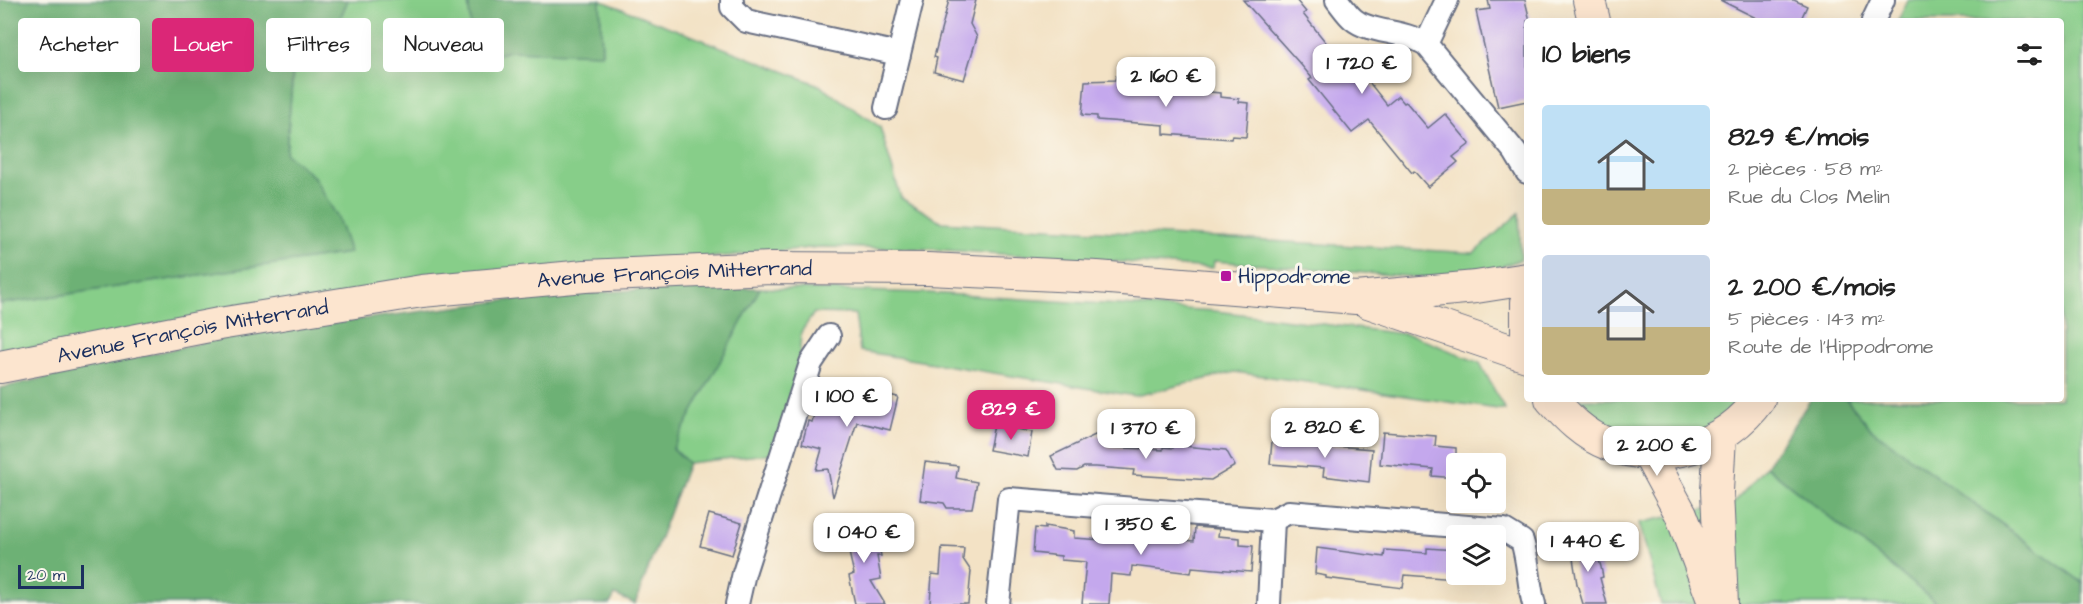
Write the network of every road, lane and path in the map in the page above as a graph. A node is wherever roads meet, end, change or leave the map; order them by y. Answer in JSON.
{"nodes":[{"id":1,"x":732,"y":0,"type":"edge"},
{"id":2,"x":912,"y":0,"type":"edge"},
{"id":3,"x":1337,"y":0,"type":"edge"},
{"id":4,"x":1447,"y":0,"type":"edge"},
{"id":5,"x":1883,"y":0,"type":"edge"},
{"id":6,"x":1874,"y":18,"type":"edge"},
{"id":7,"x":1426,"y":44,"type":"junction"},
{"id":8,"x":899,"y":54,"type":"junction"},
{"id":9,"x":886,"y":108,"type":"dead end"},
{"id":10,"x":1524,"y":167,"type":"edge"},
{"id":11,"x":1524,"y":279,"type":"edge"},
{"id":12,"x":1356,"y":298,"type":"junction"},
{"id":13,"x":829,"y":336,"type":"dead end"},
{"id":14,"x":1524,"y":355,"type":"edge"},
{"id":15,"x":0,"y":367,"type":"edge"},
{"id":16,"x":1554,"y":402,"type":"edge"},
{"id":17,"x":1757,"y":402,"type":"edge"},
{"id":18,"x":1720,"y":436,"type":"junction"},
{"id":19,"x":1648,"y":453,"type":"junction"},
{"id":20,"x":1273,"y":520,"type":"junction"},
{"id":21,"x":737,"y":604,"type":"edge"},
{"id":22,"x":998,"y":604,"type":"edge"},
{"id":23,"x":1269,"y":604,"type":"edge"},
{"id":24,"x":1534,"y":604,"type":"edge"},
{"id":25,"x":1714,"y":604,"type":"edge"},
{"id":26,"x":1722,"y":604,"type":"edge"}],
"edges":[{"from":1,"to":8,"type":"street"},
{"from":2,"to":8,"type":"street"},
{"from":3,"to":7,"type":"street"},
{"from":4,"to":7,"type":"street"},
{"from":5,"to":6,"type":"street"},
{"from":7,"to":10,"type":"street"},
{"from":8,"to":9,"type":"street"},
{"from":11,"to":12,"type":"main road","name":"Avenue François Mitterrand"},
{"from":12,"to":14,"type":"main road","name":"Avenue François Mitterrand"},
{"from":12,"to":15,"type":"main road","name":"Avenue François Mitterrand"},
{"from":13,"to":21,"type":"street"},
{"from":16,"to":19,"type":"main road"},
{"from":17,"to":18,"type":"main road"},
{"from":18,"to":19,"type":"main road"},
{"from":18,"to":26,"type":"main road"},
{"from":19,"to":25,"type":"main road"},
{"from":20,"to":22,"type":"street"},
{"from":20,"to":23,"type":"street"},
{"from":20,"to":24,"type":"street"}]}
